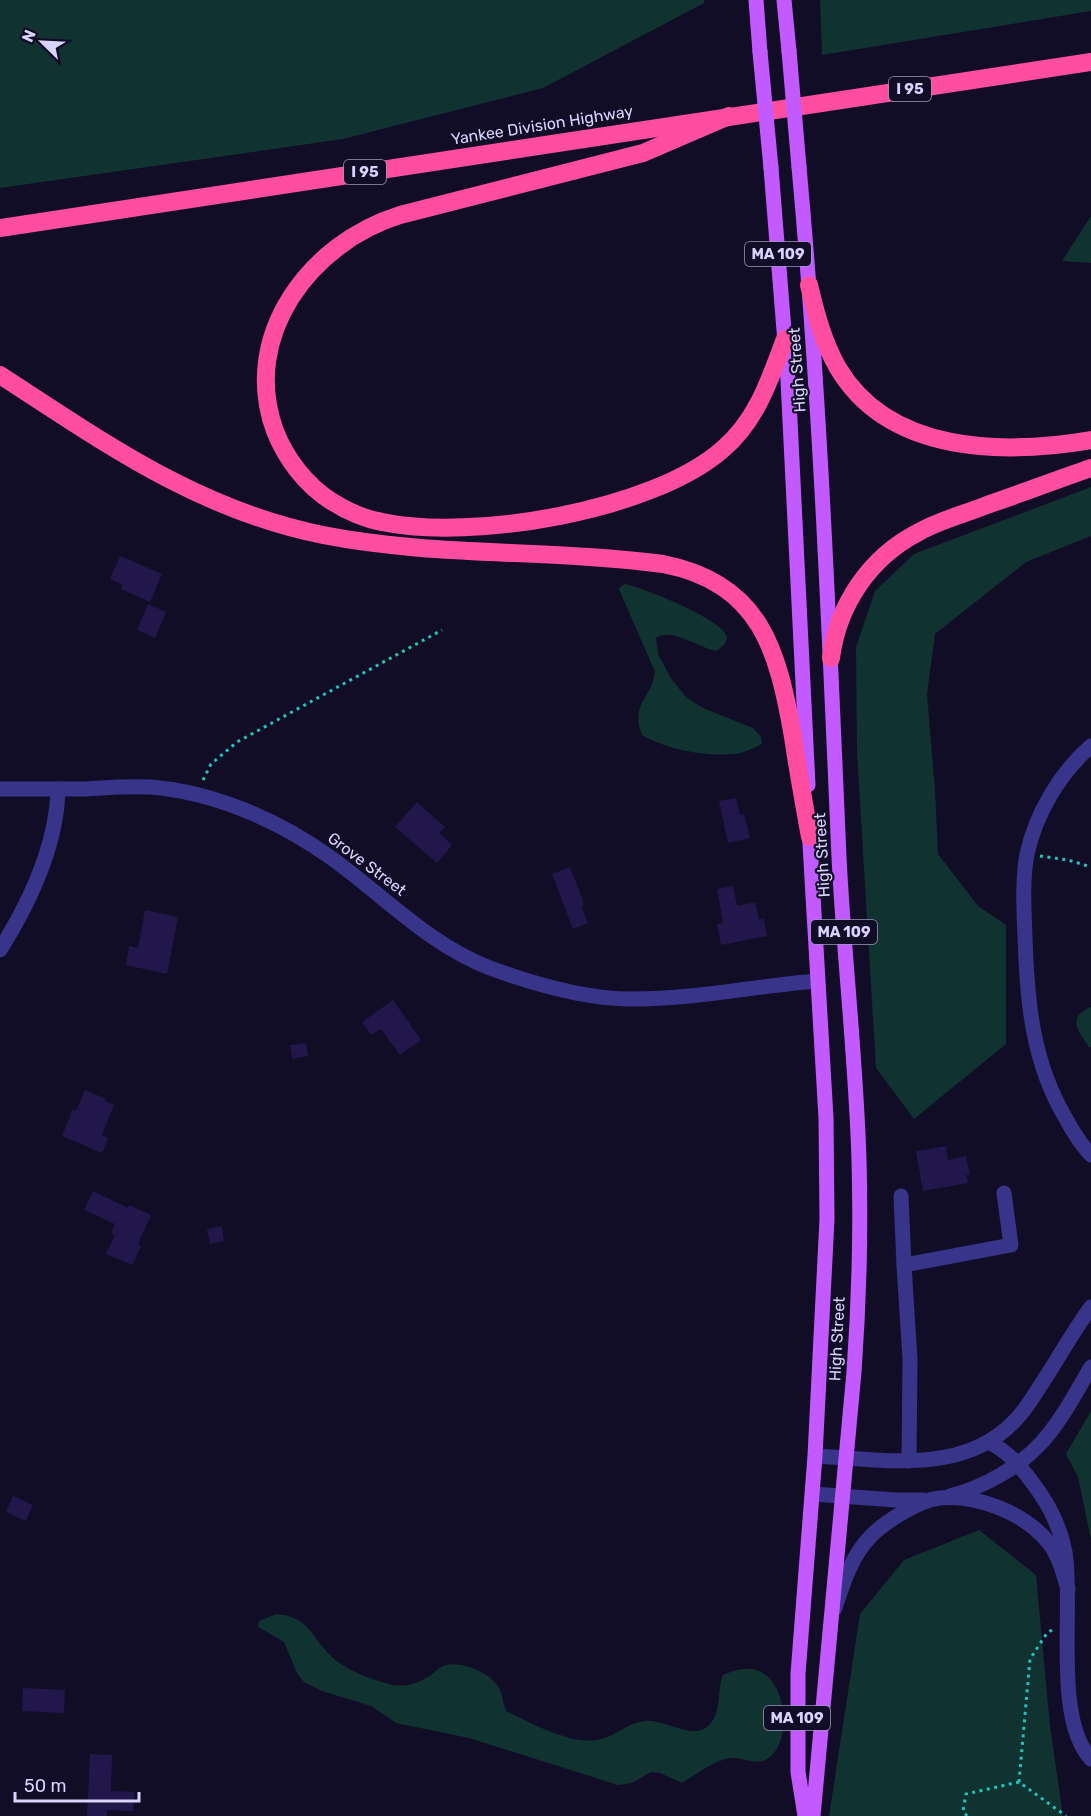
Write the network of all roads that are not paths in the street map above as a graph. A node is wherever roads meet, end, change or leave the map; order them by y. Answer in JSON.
{"nodes":[{"id":1,"x":756,"y":0,"type":"edge"},
{"id":2,"x":784,"y":0,"type":"edge"},
{"id":3,"x":1091,"y":62,"type":"edge"},
{"id":4,"x":729,"y":116,"type":"junction"},
{"id":5,"x":0,"y":228,"type":"edge"},
{"id":6,"x":808,"y":285,"type":"junction"},
{"id":7,"x":785,"y":339,"type":"junction"},
{"id":8,"x":0,"y":375,"type":"edge"},
{"id":9,"x":1091,"y":440,"type":"edge"},
{"id":10,"x":1091,"y":468,"type":"edge"},
{"id":11,"x":831,"y":658,"type":"junction"},
{"id":12,"x":1091,"y":746,"type":"edge"},
{"id":13,"x":0,"y":789,"type":"edge"},
{"id":14,"x":58,"y":789,"type":"junction"},
{"id":15,"x":810,"y":837,"type":"junction"},
{"id":16,"x":0,"y":950,"type":"edge"},
{"id":17,"x":817,"y":981,"type":"junction"},
{"id":18,"x":1091,"y":1155,"type":"edge"},
{"id":19,"x":1004,"y":1193,"type":"dead end"},
{"id":20,"x":901,"y":1196,"type":"dead end"},
{"id":21,"x":904,"y":1265,"type":"junction"},
{"id":22,"x":1091,"y":1306,"type":"edge"},
{"id":23,"x":1091,"y":1367,"type":"edge"},
{"id":24,"x":988,"y":1443,"type":"junction"},
{"id":25,"x":815,"y":1456,"type":"junction"},
{"id":26,"x":847,"y":1458,"type":"junction"},
{"id":27,"x":909,"y":1461,"type":"junction"},
{"id":28,"x":1018,"y":1464,"type":"junction"},
{"id":29,"x":813,"y":1494,"type":"junction"},
{"id":30,"x":844,"y":1496,"type":"junction"},
{"id":31,"x":938,"y":1498,"type":"junction"},
{"id":32,"x":1068,"y":1589,"type":"junction"},
{"id":33,"x":831,"y":1627,"type":"junction"},
{"id":34,"x":1091,"y":1758,"type":"edge"},
{"id":35,"x":806,"y":1816,"type":"edge"},
{"id":36,"x":813,"y":1816,"type":"edge"}],
"edges":[{"from":1,"to":7,"type":"main road","name":"High Street","number":"MA 109","bridge":true},
{"from":2,"to":6,"type":"main road","name":"High Street","number":"MA 109","bridge":true},
{"from":3,"to":4,"type":"highway","name":"Yankee Division Highway","number":"I 95"},
{"from":4,"to":5,"type":"highway","name":"Yankee Division Highway","number":"I 95"},
{"from":4,"to":7,"type":"highway"},
{"from":6,"to":9,"type":"highway"},
{"from":6,"to":11,"type":"main road","name":"High Street","number":"MA 109"},
{"from":7,"to":15,"type":"main road","name":"High Street","number":"MA 109"},
{"from":8,"to":15,"type":"highway"},
{"from":10,"to":11,"type":"highway"},
{"from":11,"to":26,"type":"main road","name":"High Street","number":"MA 109"},
{"from":12,"to":18,"type":"street"},
{"from":13,"to":14,"type":"street","name":"Grove Street"},
{"from":14,"to":16,"type":"street"},
{"from":14,"to":17,"type":"street","name":"Grove Street"},
{"from":15,"to":17,"type":"main road","name":"High Street","number":"MA 109"},
{"from":17,"to":25,"type":"main road","name":"High Street","number":"MA 109"},
{"from":19,"to":21,"type":"street"},
{"from":20,"to":21,"type":"street"},
{"from":21,"to":27,"type":"street"},
{"from":22,"to":24,"type":"street"},
{"from":23,"to":28,"type":"street"},
{"from":24,"to":27,"type":"street"},
{"from":24,"to":28,"type":"street"},
{"from":25,"to":26,"type":"street"},
{"from":25,"to":29,"type":"main road","name":"High Street","number":"MA 109"},
{"from":26,"to":27,"type":"street"},
{"from":26,"to":30,"type":"main road","name":"High Street","number":"MA 109"},
{"from":28,"to":31,"type":"street"},
{"from":28,"to":32,"type":"street"},
{"from":29,"to":30,"type":"street"},
{"from":29,"to":35,"type":"main road","name":"High Street","number":"MA 109"},
{"from":30,"to":31,"type":"street"},
{"from":30,"to":33,"type":"main road","name":"High Street","number":"MA 109"},
{"from":31,"to":32,"type":"street"},
{"from":31,"to":33,"type":"street"},
{"from":32,"to":34,"type":"street"},
{"from":33,"to":36,"type":"main road","name":"High Street","number":"MA 109"}]}
